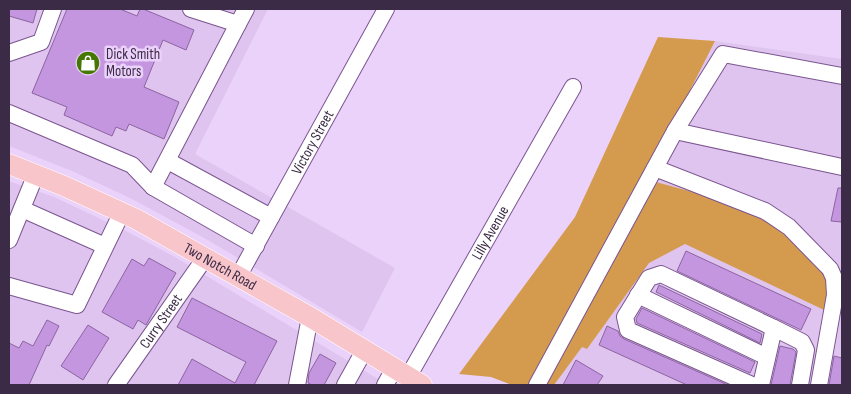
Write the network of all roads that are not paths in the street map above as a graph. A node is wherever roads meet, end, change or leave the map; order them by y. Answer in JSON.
{"nodes":[{"id":1,"x":53,"y":9,"type":"edge"},
{"id":2,"x":191,"y":9,"type":"edge"},
{"id":3,"x":246,"y":9,"type":"edge"},
{"id":4,"x":386,"y":9,"type":"edge"},
{"id":5,"x":238,"y":24,"type":"junction"},
{"id":6,"x":9,"y":53,"type":"edge"},
{"id":7,"x":842,"y":76,"type":"edge"},
{"id":8,"x":573,"y":87,"type":"dead end"},
{"id":9,"x":9,"y":113,"type":"edge"},
{"id":10,"x":676,"y":131,"type":"junction"},
{"id":11,"x":168,"y":161,"type":"junction"},
{"id":12,"x":9,"y":164,"type":"edge"},
{"id":13,"x":842,"y":167,"type":"edge"},
{"id":14,"x":655,"y":168,"type":"junction"},
{"id":15,"x":36,"y":174,"type":"junction"},
{"id":16,"x":154,"y":187,"type":"junction"},
{"id":17,"x":22,"y":209,"type":"junction"},
{"id":18,"x":122,"y":212,"type":"junction"},
{"id":19,"x":271,"y":217,"type":"junction"},
{"id":20,"x":9,"y":240,"type":"edge"},
{"id":21,"x":105,"y":246,"type":"junction"},
{"id":22,"x":256,"y":246,"type":"junction"},
{"id":23,"x":205,"y":258,"type":"junction"},
{"id":24,"x":238,"y":277,"type":"junction"},
{"id":25,"x":9,"y":286,"type":"edge"},
{"id":26,"x":638,"y":295,"type":"junction"},
{"id":27,"x":310,"y":317,"type":"junction"},
{"id":28,"x":774,"y":328,"type":"junction"},
{"id":29,"x":364,"y":351,"type":"junction"},
{"id":30,"x":767,"y":357,"type":"junction"},
{"id":31,"x":402,"y":379,"type":"edge"},
{"id":32,"x":116,"y":385,"type":"edge"},
{"id":33,"x":297,"y":385,"type":"edge"},
{"id":34,"x":345,"y":385,"type":"edge"},
{"id":35,"x":537,"y":385,"type":"edge"},
{"id":36,"x":752,"y":385,"type":"edge"},
{"id":37,"x":761,"y":385,"type":"edge"},
{"id":38,"x":800,"y":385,"type":"edge"},
{"id":39,"x":819,"y":385,"type":"edge"}],
"edges":[{"from":1,"to":6,"type":"street"},
{"from":2,"to":5,"type":"street"},
{"from":3,"to":5,"type":"street"},
{"from":4,"to":19,"type":"street","name":"Victory Street"},
{"from":5,"to":11,"type":"street"},
{"from":7,"to":10,"type":"street"},
{"from":8,"to":31,"type":"street","name":"Lilly Avenue"},
{"from":9,"to":16,"type":"street"},
{"from":10,"to":13,"type":"street"},
{"from":10,"to":14,"type":"street"},
{"from":11,"to":16,"type":"street"},
{"from":11,"to":19,"type":"street"},
{"from":12,"to":15,"type":"main road","name":"Two Notch Road"},
{"from":14,"to":35,"type":"street"},
{"from":14,"to":39,"type":"street"},
{"from":15,"to":17,"type":"street"},
{"from":15,"to":18,"type":"main road","name":"Two Notch Road"},
{"from":16,"to":22,"type":"street"},
{"from":17,"to":20,"type":"street"},
{"from":17,"to":21,"type":"street"},
{"from":18,"to":21,"type":"street"},
{"from":18,"to":23,"type":"main road","name":"Two Notch Road"},
{"from":19,"to":22,"type":"street","name":"Victory Street"},
{"from":21,"to":25,"type":"street"},
{"from":22,"to":24,"type":"street","name":"Victory Street"},
{"from":23,"to":24,"type":"main road","name":"Two Notch Road"},
{"from":23,"to":32,"type":"street","name":"Curry Street"},
{"from":24,"to":27,"type":"main road","name":"Two Notch Road"},
{"from":26,"to":28,"type":"street"},
{"from":26,"to":30,"type":"street"},
{"from":26,"to":36,"type":"street"},
{"from":27,"to":29,"type":"main road","name":"Two Notch Road"},
{"from":27,"to":33,"type":"street"},
{"from":28,"to":30,"type":"street"},
{"from":28,"to":38,"type":"street"},
{"from":29,"to":31,"type":"main road","name":"Two Notch Road"},
{"from":29,"to":34,"type":"street"},
{"from":30,"to":37,"type":"street"}]}
